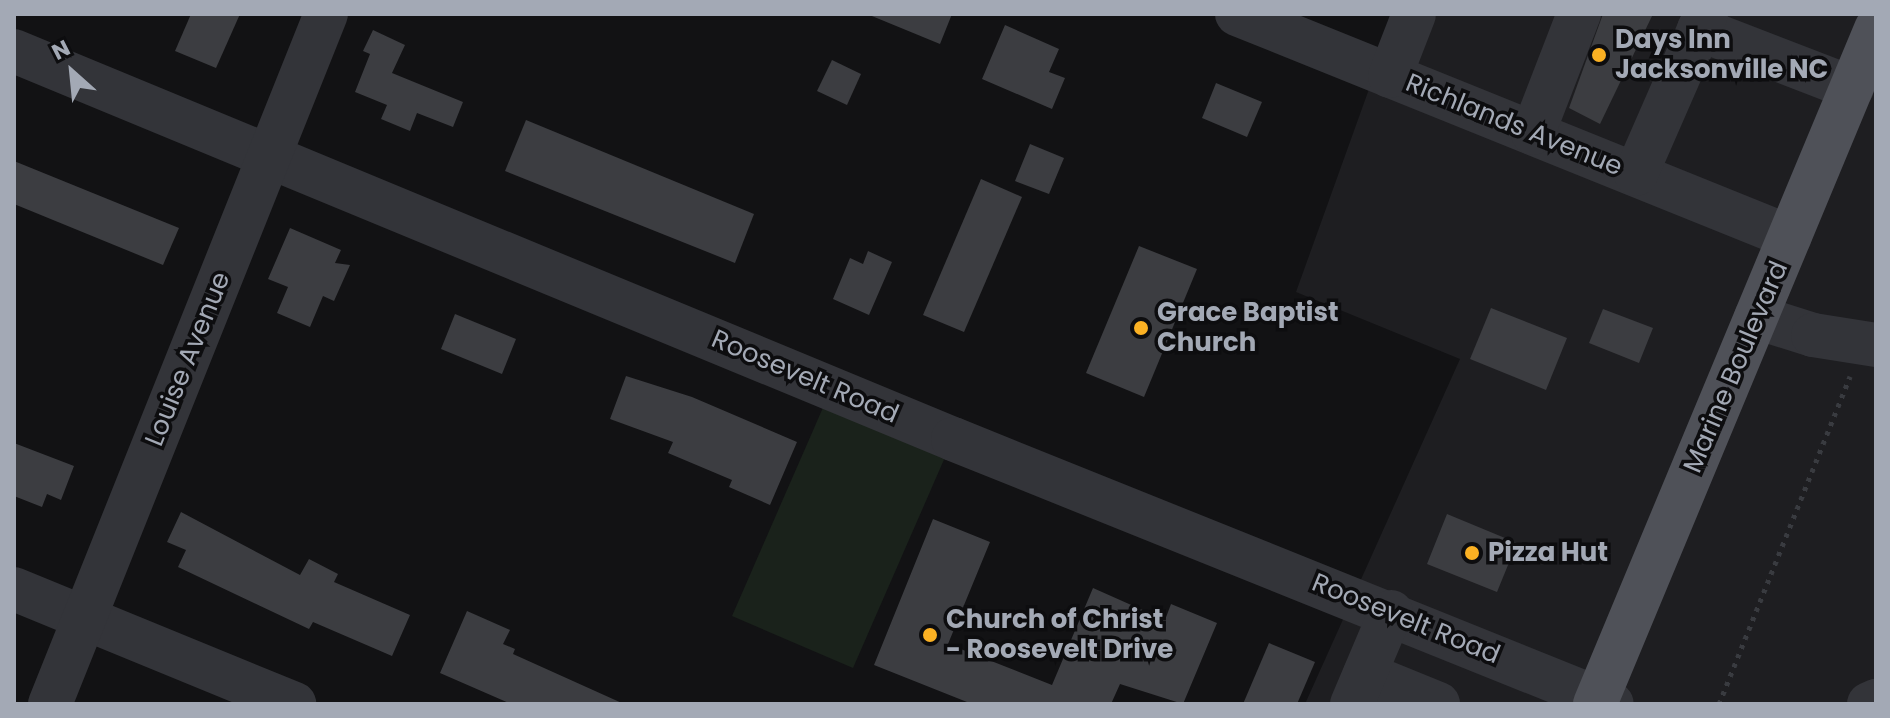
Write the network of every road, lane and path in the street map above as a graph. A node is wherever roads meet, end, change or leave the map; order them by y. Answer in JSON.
{"nodes":[{"id":1,"x":326,"y":14,"type":"edge"},
{"id":2,"x":1237,"y":14,"type":"edge"},
{"id":3,"x":1414,"y":14,"type":"edge"},
{"id":4,"x":1579,"y":14,"type":"edge"},
{"id":5,"x":1703,"y":22,"type":"edge"},
{"id":6,"x":1876,"y":29,"type":"edge"},
{"id":7,"x":14,"y":51,"type":"edge"},
{"id":8,"x":1390,"y":76,"type":"junction"},
{"id":9,"x":1852,"y":88,"type":"junction"},
{"id":10,"x":1533,"y":133,"type":"junction"},
{"id":11,"x":268,"y":157,"type":"junction"},
{"id":12,"x":1636,"y":174,"type":"junction"},
{"id":13,"x":1790,"y":237,"type":"junction"},
{"id":14,"x":1756,"y":317,"type":"junction"},
{"id":15,"x":1870,"y":344,"type":"edge"},
{"id":16,"x":14,"y":589,"type":"edge"},
{"id":17,"x":1391,"y":612,"type":"junction"},
{"id":18,"x":84,"y":618,"type":"junction"},
{"id":19,"x":1359,"y":689,"type":"edge"},
{"id":20,"x":1876,"y":701,"type":"edge"},
{"id":21,"x":1602,"y":702,"type":"edge"},
{"id":22,"x":50,"y":704,"type":"edge"},
{"id":23,"x":294,"y":704,"type":"edge"},
{"id":24,"x":1438,"y":704,"type":"edge"},
{"id":25,"x":1719,"y":704,"type":"edge"},
{"id":26,"x":1869,"y":704,"type":"edge"}],
"edges":[{"from":1,"to":11,"type":"street","name":"Louise Avenue"},
{"from":2,"to":8,"type":"street","name":"Richlands Avenue"},
{"from":3,"to":8,"type":"street"},
{"from":4,"to":10,"type":"street"},
{"from":5,"to":9,"type":"street"},
{"from":5,"to":12,"type":"street"},
{"from":6,"to":9,"type":"main road","name":"Marine Boulevard"},
{"from":7,"to":11,"type":"street","name":"Roosevelt Road"},
{"from":8,"to":10,"type":"street","name":"Richlands Avenue"},
{"from":9,"to":13,"type":"main road","name":"Marine Boulevard"},
{"from":10,"to":12,"type":"street","name":"Richlands Avenue"},
{"from":11,"to":17,"type":"street","name":"Roosevelt Road"},
{"from":11,"to":18,"type":"street","name":"Louise Avenue"},
{"from":12,"to":13,"type":"street","name":"Richlands Avenue"},
{"from":13,"to":14,"type":"main road","name":"Marine Boulevard"},
{"from":14,"to":15,"type":"street"},
{"from":14,"to":21,"type":"main road","name":"Marine Boulevard"},
{"from":15,"to":25,"type":"path"},
{"from":16,"to":18,"type":"street"},
{"from":17,"to":19,"type":"street"},
{"from":17,"to":21,"type":"street","name":"Roosevelt Road"},
{"from":18,"to":22,"type":"street","name":"Louise Avenue"},
{"from":18,"to":23,"type":"street"},
{"from":19,"to":24,"type":"street"},
{"from":20,"to":26,"type":"street"}]}
